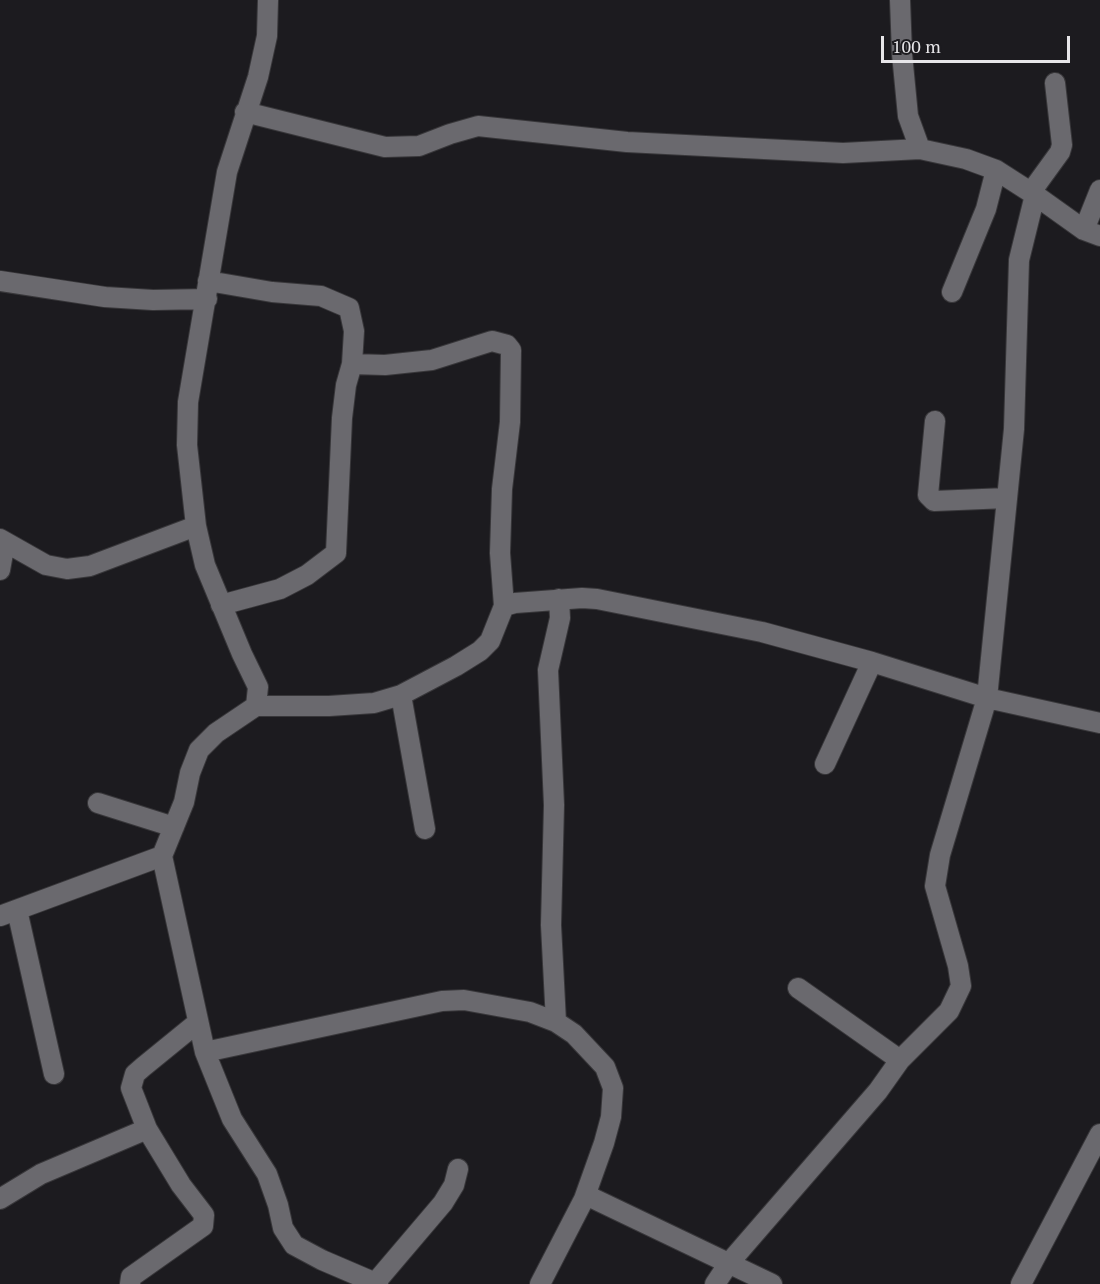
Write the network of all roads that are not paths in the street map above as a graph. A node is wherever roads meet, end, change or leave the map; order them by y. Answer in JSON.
{"nodes":[{"id":1,"x":268,"y":0,"type":"edge"},
{"id":2,"x":900,"y":0,"type":"edge"},
{"id":3,"x":1056,"y":83,"type":"dead end"},
{"id":4,"x":245,"y":112,"type":"junction"},
{"id":5,"x":920,"y":149,"type":"junction"},
{"id":6,"x":996,"y":170,"type":"junction"},
{"id":7,"x":1100,"y":190,"type":"edge"},
{"id":8,"x":1033,"y":193,"type":"junction"},
{"id":9,"x":1092,"y":233,"type":"edge"},
{"id":10,"x":0,"y":281,"type":"edge"},
{"id":11,"x":208,"y":290,"type":"junction"},
{"id":12,"x":952,"y":292,"type":"dead end"},
{"id":13,"x":352,"y":364,"type":"junction"},
{"id":14,"x":934,"y":421,"type":"dead end"},
{"id":15,"x":1007,"y":498,"type":"junction"},
{"id":16,"x":196,"y":526,"type":"junction"},
{"id":17,"x":3,"y":540,"type":"edge"},
{"id":18,"x":0,"y":570,"type":"edge"},
{"id":19,"x":559,"y":599,"type":"junction"},
{"id":20,"x":222,"y":605,"type":"junction"},
{"id":21,"x":504,"y":606,"type":"junction"},
{"id":22,"x":872,"y":662,"type":"junction"},
{"id":23,"x":401,"y":694,"type":"junction"},
{"id":24,"x":987,"y":698,"type":"junction"},
{"id":25,"x":256,"y":706,"type":"junction"},
{"id":26,"x":1100,"y":723,"type":"edge"},
{"id":27,"x":825,"y":764,"type":"dead end"},
{"id":28,"x":98,"y":803,"type":"dead end"},
{"id":29,"x":174,"y":827,"type":"junction"},
{"id":30,"x":425,"y":829,"type":"dead end"},
{"id":31,"x":162,"y":856,"type":"junction"},
{"id":32,"x":8,"y":913,"type":"edge"},
{"id":33,"x":798,"y":988,"type":"dead end"},
{"id":34,"x":556,"y":1022,"type":"junction"},
{"id":35,"x":197,"y":1023,"type":"junction"},
{"id":36,"x":205,"y":1052,"type":"junction"},
{"id":37,"x":900,"y":1060,"type":"junction"},
{"id":38,"x":54,"y":1074,"type":"dead end"},
{"id":39,"x":147,"y":1128,"type":"junction"},
{"id":40,"x":1100,"y":1134,"type":"edge"},
{"id":41,"x":458,"y":1169,"type":"dead end"},
{"id":42,"x":586,"y":1195,"type":"junction"},
{"id":43,"x":0,"y":1199,"type":"edge"},
{"id":44,"x":729,"y":1263,"type":"junction"},
{"id":45,"x":377,"y":1283,"type":"edge"},
{"id":46,"x":130,"y":1284,"type":"edge"},
{"id":47,"x":540,"y":1284,"type":"edge"},
{"id":48,"x":716,"y":1284,"type":"edge"},
{"id":49,"x":772,"y":1284,"type":"edge"},
{"id":50,"x":1021,"y":1284,"type":"edge"}],
"edges":[{"from":1,"to":4,"type":"street"},
{"from":2,"to":5,"type":"street"},
{"from":3,"to":8,"type":"street"},
{"from":4,"to":5,"type":"street"},
{"from":4,"to":11,"type":"street"},
{"from":5,"to":6,"type":"street"},
{"from":6,"to":8,"type":"street"},
{"from":6,"to":12,"type":"street"},
{"from":7,"to":9,"type":"street"},
{"from":8,"to":9,"type":"street"},
{"from":8,"to":15,"type":"street"},
{"from":10,"to":11,"type":"street"},
{"from":11,"to":13,"type":"street"},
{"from":11,"to":16,"type":"street"},
{"from":13,"to":20,"type":"street"},
{"from":13,"to":21,"type":"street"},
{"from":14,"to":15,"type":"street"},
{"from":15,"to":24,"type":"street"},
{"from":16,"to":17,"type":"street"},
{"from":16,"to":20,"type":"street"},
{"from":17,"to":18,"type":"street"},
{"from":19,"to":21,"type":"street"},
{"from":19,"to":22,"type":"street"},
{"from":19,"to":34,"type":"street"},
{"from":20,"to":25,"type":"street"},
{"from":21,"to":23,"type":"street"},
{"from":22,"to":24,"type":"street"},
{"from":22,"to":27,"type":"street"},
{"from":23,"to":25,"type":"street"},
{"from":23,"to":30,"type":"street"},
{"from":24,"to":26,"type":"street"},
{"from":24,"to":37,"type":"street"},
{"from":25,"to":29,"type":"street"},
{"from":28,"to":29,"type":"street"},
{"from":29,"to":31,"type":"street"},
{"from":31,"to":32,"type":"street"},
{"from":31,"to":35,"type":"street"},
{"from":32,"to":38,"type":"street"},
{"from":33,"to":37,"type":"street"},
{"from":34,"to":36,"type":"street"},
{"from":34,"to":42,"type":"street"},
{"from":35,"to":36,"type":"street"},
{"from":35,"to":39,"type":"street"},
{"from":36,"to":45,"type":"street"},
{"from":37,"to":44,"type":"street"},
{"from":39,"to":43,"type":"street"},
{"from":39,"to":46,"type":"street"},
{"from":40,"to":50,"type":"street"},
{"from":41,"to":45,"type":"street"},
{"from":42,"to":44,"type":"street"},
{"from":42,"to":47,"type":"street"},
{"from":44,"to":48,"type":"street"},
{"from":44,"to":49,"type":"street"}]}
